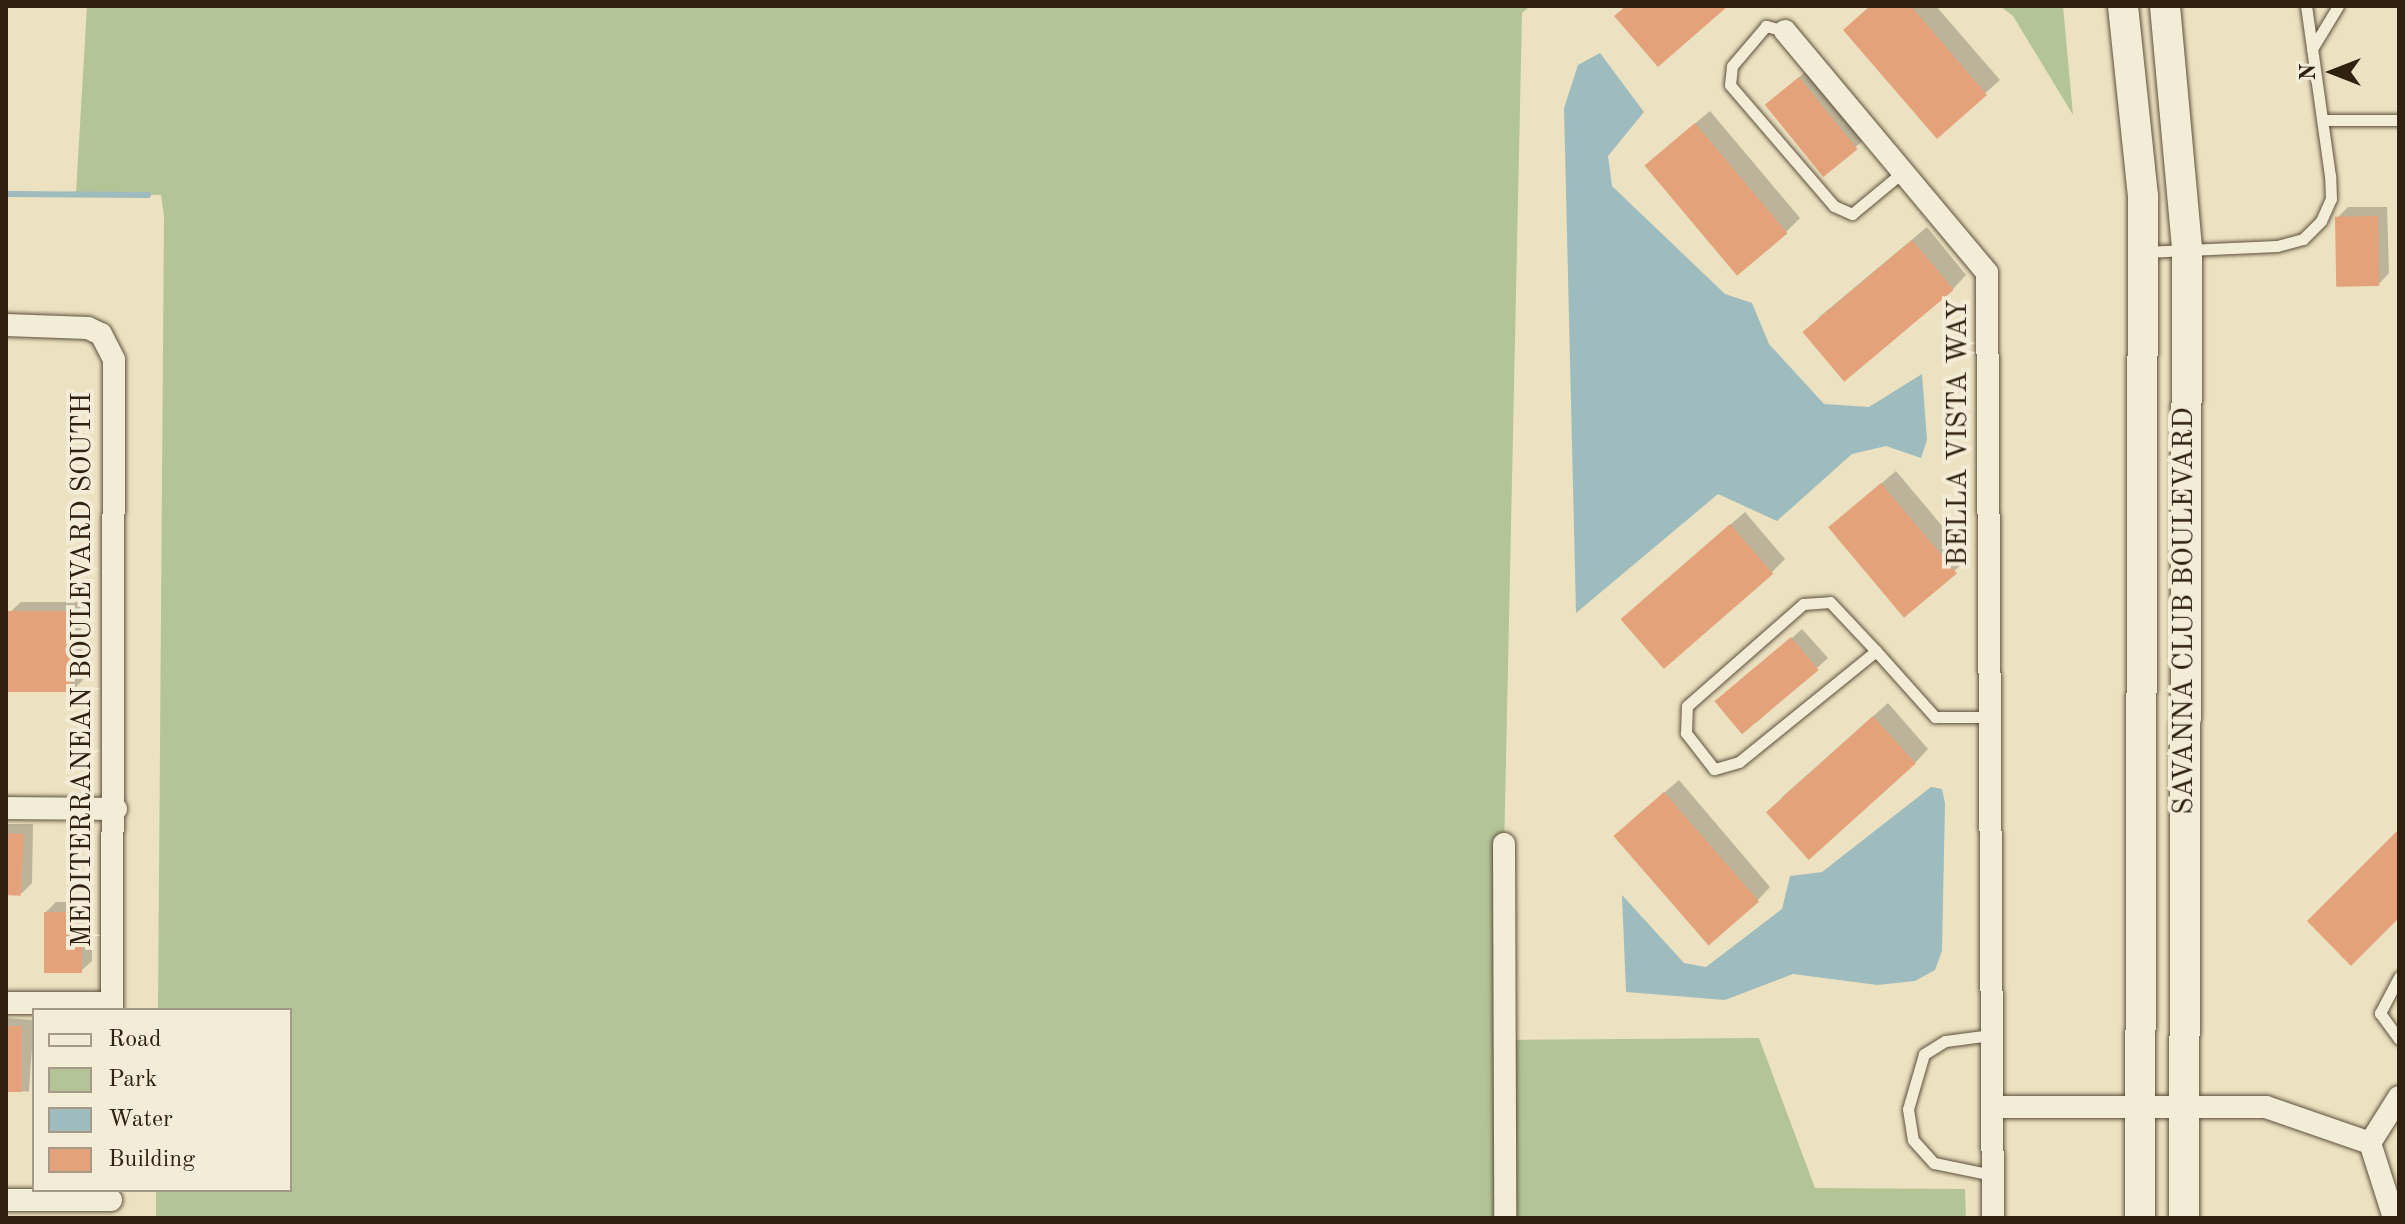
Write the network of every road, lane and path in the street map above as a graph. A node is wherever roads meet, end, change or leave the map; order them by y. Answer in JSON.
{"nodes":[{"id":1,"x":2123,"y":6,"type":"edge"},
{"id":2,"x":2165,"y":6,"type":"edge"},
{"id":3,"x":2306,"y":6,"type":"edge"},
{"id":4,"x":2338,"y":6,"type":"edge"},
{"id":5,"x":1785,"y":31,"type":"joint"},
{"id":6,"x":2311,"y":50,"type":"junction"},
{"id":7,"x":2325,"y":120,"type":"junction"},
{"id":8,"x":2399,"y":120,"type":"edge"},
{"id":9,"x":1905,"y":170,"type":"junction"},
{"id":10,"x":2187,"y":248,"type":"junction"},
{"id":11,"x":2143,"y":252,"type":"junction"},
{"id":12,"x":6,"y":325,"type":"edge"},
{"id":13,"x":1876,"y":651,"type":"junction"},
{"id":14,"x":1989,"y":717,"type":"junction"},
{"id":15,"x":6,"y":808,"type":"edge"},
{"id":16,"x":116,"y":809,"type":"junction"},
{"id":17,"x":1504,"y":844,"type":"dead end"},
{"id":18,"x":2399,"y":977,"type":"edge"},
{"id":19,"x":6,"y":1003,"type":"edge"},
{"id":20,"x":112,"y":1007,"type":"edge"},
{"id":21,"x":1991,"y":1035,"type":"junction"},
{"id":22,"x":2399,"y":1039,"type":"edge"},
{"id":23,"x":2399,"y":1097,"type":"edge"},
{"id":24,"x":1992,"y":1107,"type":"junction"},
{"id":25,"x":2141,"y":1107,"type":"junction"},
{"id":26,"x":2182,"y":1107,"type":"junction"},
{"id":27,"x":2370,"y":1143,"type":"junction"},
{"id":28,"x":1992,"y":1175,"type":"junction"},
{"id":29,"x":6,"y":1200,"type":"edge"},
{"id":30,"x":111,"y":1203,"type":"edge"},
{"id":31,"x":1505,"y":1218,"type":"edge"},
{"id":32,"x":1993,"y":1218,"type":"edge"},
{"id":33,"x":2140,"y":1218,"type":"edge"},
{"id":34,"x":2184,"y":1218,"type":"edge"},
{"id":35,"x":2394,"y":1218,"type":"edge"}],
"edges":[{"from":1,"to":11,"type":"street","name":"SAVANNA CLUB BOULEVARD"},
{"from":2,"to":10,"type":"street","name":"SAVANNA CLUB BOULEVARD"},
{"from":3,"to":6,"type":"lane"},
{"from":4,"to":6,"type":"lane"},
{"from":5,"to":9,"type":"street","name":"BELLA VISTA WAY"},
{"from":5,"to":9,"type":"lane"},
{"from":6,"to":7,"type":"lane"},
{"from":7,"to":8,"type":"lane"},
{"from":7,"to":10,"type":"lane"},
{"from":9,"to":14,"type":"street","name":"BELLA VISTA WAY"},
{"from":10,"to":11,"type":"lane"},
{"from":10,"to":26,"type":"street","name":"SAVANNA CLUB BOULEVARD"},
{"from":11,"to":25,"type":"street","name":"SAVANNA CLUB BOULEVARD"},
{"from":12,"to":16,"type":"street","name":"MEDITERRANEAN BOULEVARD SOUTH"},
{"from":13,"to":13,"type":"lane"},
{"from":13,"to":14,"type":"lane"},
{"from":14,"to":21,"type":"street","name":"BELLA VISTA WAY"},
{"from":15,"to":16,"type":"street"},
{"from":16,"to":20,"type":"street","name":"MEDITERRANEAN BOULEVARD SOUTH"},
{"from":17,"to":31,"type":"street"},
{"from":18,"to":22,"type":"lane"},
{"from":19,"to":20,"type":"street"},
{"from":21,"to":24,"type":"street","name":"BELLA VISTA WAY"},
{"from":21,"to":28,"type":"lane"},
{"from":23,"to":27,"type":"street"},
{"from":24,"to":25,"type":"street"},
{"from":24,"to":28,"type":"street","name":"BELLA VISTA WAY"},
{"from":25,"to":26,"type":"street"},
{"from":25,"to":33,"type":"street","name":"SAVANNA CLUB BOULEVARD"},
{"from":26,"to":27,"type":"street"},
{"from":26,"to":34,"type":"street","name":"SAVANNA CLUB BOULEVARD"},
{"from":27,"to":35,"type":"street"},
{"from":28,"to":32,"type":"street","name":"BELLA VISTA WAY"},
{"from":29,"to":30,"type":"street"}]}
